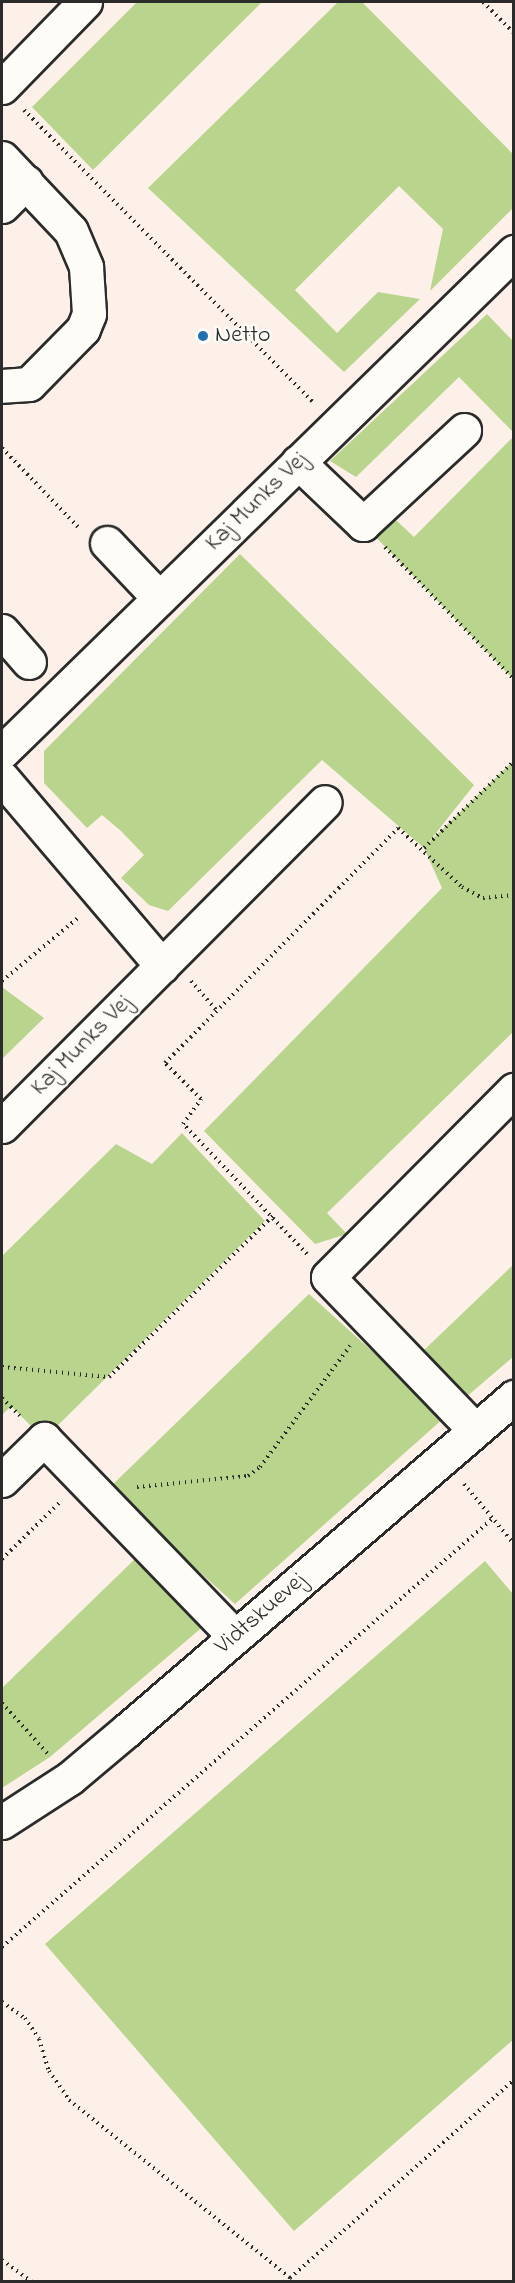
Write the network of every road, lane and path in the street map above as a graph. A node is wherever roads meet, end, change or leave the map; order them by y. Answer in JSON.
{"nodes":[{"id":1,"x":86,"y":2,"type":"edge"},
{"id":2,"x":483,"y":2,"type":"edge"},
{"id":3,"x":513,"y":33,"type":"edge"},
{"id":4,"x":10,"y":95,"type":"edge"},
{"id":5,"x":2,"y":158,"type":"edge"},
{"id":6,"x":26,"y":182,"type":"junction"},
{"id":7,"x":2,"y":206,"type":"edge"},
{"id":8,"x":513,"y":252,"type":"edge"},
{"id":9,"x":2,"y":386,"type":"edge"},
{"id":10,"x":336,"y":425,"type":"junction"},
{"id":11,"x":464,"y":430,"type":"dead end"},
{"id":12,"x":2,"y":448,"type":"edge"},
{"id":13,"x":298,"y":462,"type":"junction"},
{"id":14,"x":363,"y":525,"type":"junction"},
{"id":15,"x":107,"y":543,"type":"joint"},
{"id":16,"x":159,"y":598,"type":"junction"},
{"id":17,"x":2,"y":631,"type":"edge"},
{"id":18,"x":29,"y":662,"type":"dead end"},
{"id":19,"x":513,"y":679,"type":"edge"},
{"id":20,"x":2,"y":752,"type":"edge"},
{"id":21,"x":513,"y":761,"type":"edge"},
{"id":22,"x":2,"y":778,"type":"edge"},
{"id":23,"x":325,"y":802,"type":"dead end"},
{"id":24,"x":424,"y":848,"type":"junction"},
{"id":25,"x":513,"y":895,"type":"edge"},
{"id":26,"x":102,"y":897,"type":"junction"},
{"id":27,"x":162,"y":966,"type":"junction"},
{"id":28,"x":2,"y":981,"type":"edge"},
{"id":29,"x":513,"y":1090,"type":"edge"},
{"id":30,"x":2,"y":1126,"type":"edge"},
{"id":31,"x":273,"y":1215,"type":"junction"},
{"id":32,"x":328,"y":1277,"type":"junction"},
{"id":33,"x":369,"y":1320,"type":"junction"},
{"id":34,"x":2,"y":1367,"type":"edge"},
{"id":35,"x":513,"y":1397,"type":"edge"},
{"id":36,"x":475,"y":1430,"type":"junction"},
{"id":37,"x":443,"y":1457,"type":"junction"},
{"id":38,"x":2,"y":1480,"type":"edge"},
{"id":39,"x":89,"y":1485,"type":"junction"},
{"id":40,"x":492,"y":1519,"type":"junction"},
{"id":41,"x":513,"y":1544,"type":"edge"},
{"id":42,"x":2,"y":1559,"type":"edge"},
{"id":43,"x":235,"y":1637,"type":"junction"},
{"id":44,"x":2,"y":1704,"type":"edge"},
{"id":45,"x":70,"y":1778,"type":"junction"},
{"id":46,"x":2,"y":1822,"type":"edge"},
{"id":47,"x":2,"y":1947,"type":"edge"},
{"id":48,"x":2,"y":2002,"type":"edge"},
{"id":49,"x":513,"y":2080,"type":"edge"},
{"id":50,"x":2,"y":2260,"type":"edge"},
{"id":51,"x":290,"y":2278,"type":"junction"},
{"id":52,"x":32,"y":2282,"type":"edge"},
{"id":53,"x":285,"y":2282,"type":"edge"}],
"edges":[{"from":1,"to":4,"type":"street"},
{"from":2,"to":3,"type":"path"},
{"from":4,"to":10,"type":"path"},
{"from":5,"to":6,"type":"street"},
{"from":6,"to":7,"type":"street"},
{"from":6,"to":9,"type":"street"},
{"from":8,"to":10,"type":"street","name":"Kaj Munks Vej"},
{"from":10,"to":13,"type":"street","name":"Kaj Munks Vej"},
{"from":11,"to":14,"type":"street"},
{"from":12,"to":15,"type":"path"},
{"from":13,"to":14,"type":"street"},
{"from":13,"to":16,"type":"street","name":"Kaj Munks Vej"},
{"from":14,"to":19,"type":"path"},
{"from":15,"to":16,"type":"street"},
{"from":16,"to":20,"type":"street","name":"Kaj Munks Vej"},
{"from":17,"to":18,"type":"street"},
{"from":21,"to":24,"type":"path"},
{"from":22,"to":26,"type":"street"},
{"from":23,"to":27,"type":"street","name":"Kaj Munks Vej"},
{"from":24,"to":25,"type":"path"},
{"from":24,"to":31,"type":"path"},
{"from":26,"to":27,"type":"street"},
{"from":26,"to":28,"type":"path"},
{"from":27,"to":30,"type":"street","name":"Kaj Munks Vej"},
{"from":29,"to":32,"type":"street"},
{"from":31,"to":32,"type":"path"},
{"from":31,"to":34,"type":"path"},
{"from":32,"to":33,"type":"street"},
{"from":33,"to":36,"type":"street"},
{"from":33,"to":39,"type":"path"},
{"from":35,"to":36,"type":"street","name":"Vidtskuevej"},
{"from":36,"to":37,"type":"street","name":"Vidtskuevej"},
{"from":37,"to":40,"type":"path"},
{"from":37,"to":43,"type":"street","name":"Vidtskuevej"},
{"from":38,"to":39,"type":"street"},
{"from":39,"to":42,"type":"path"},
{"from":39,"to":43,"type":"street"},
{"from":40,"to":41,"type":"path"},
{"from":40,"to":47,"type":"path"},
{"from":43,"to":45,"type":"street","name":"Vidtskuevej"},
{"from":44,"to":45,"type":"path"},
{"from":45,"to":46,"type":"street","name":"Vidtskuevej"},
{"from":48,"to":51,"type":"path"},
{"from":49,"to":51,"type":"path"},
{"from":50,"to":52,"type":"path"},
{"from":51,"to":53,"type":"path"}]}
